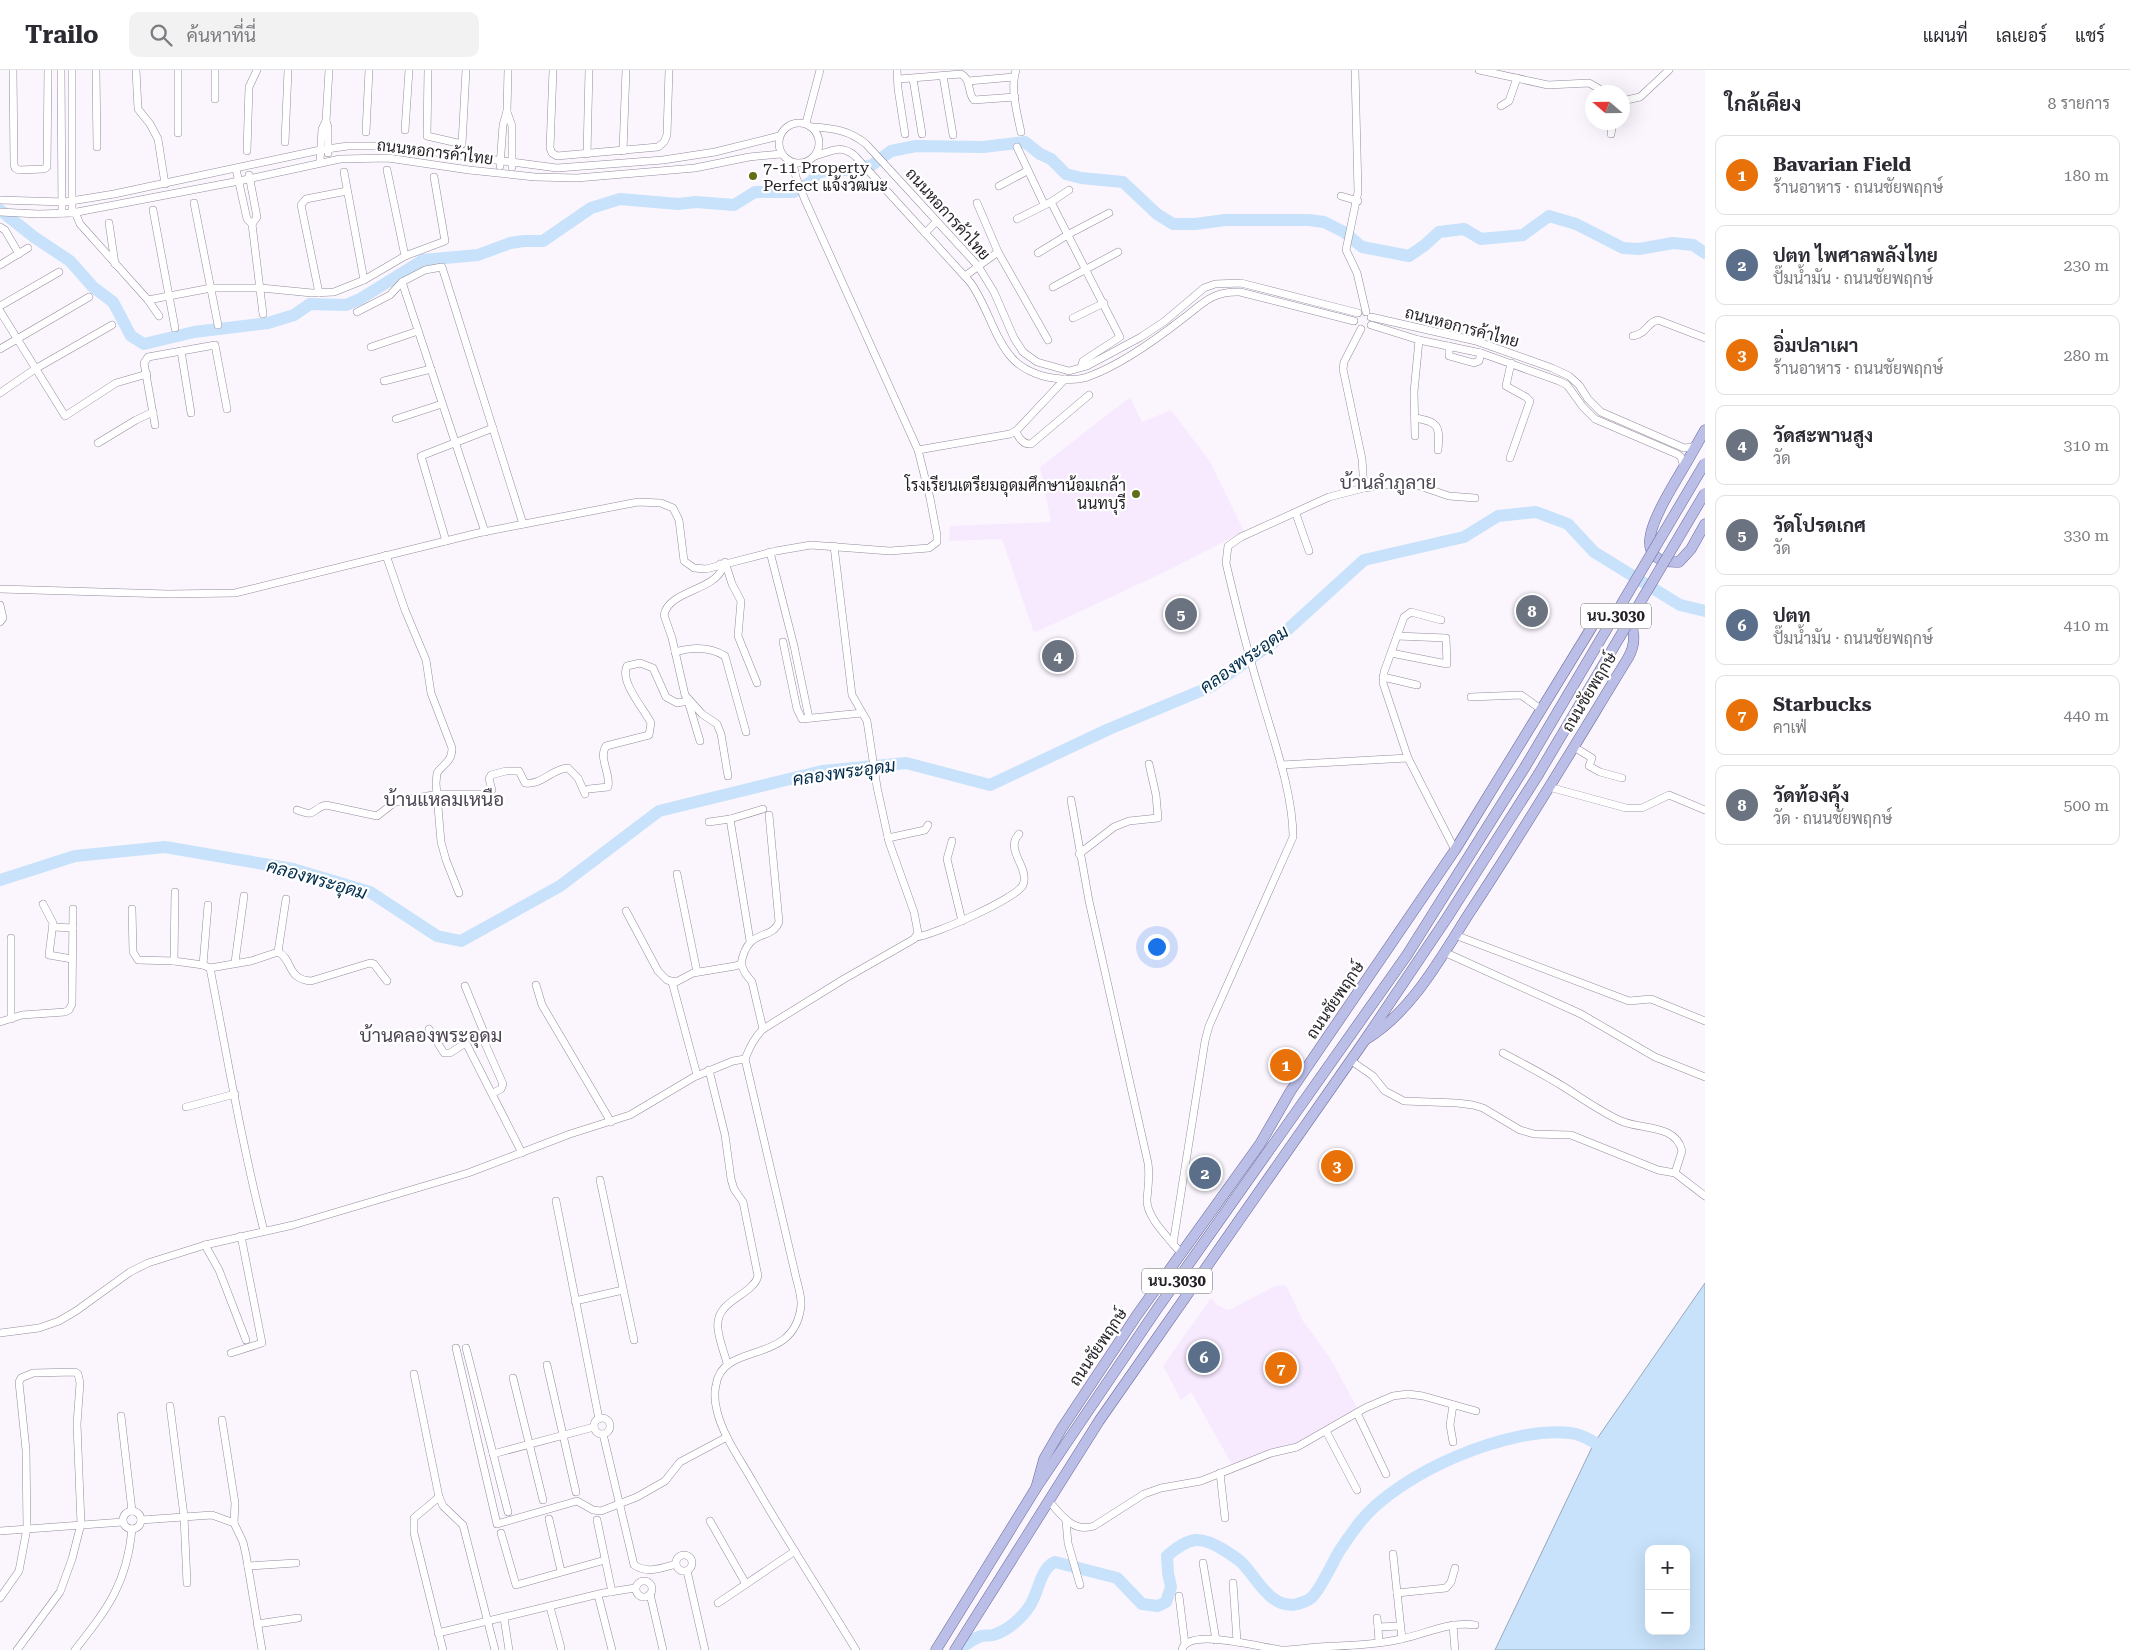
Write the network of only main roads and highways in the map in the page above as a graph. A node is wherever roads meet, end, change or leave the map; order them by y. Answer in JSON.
{"nodes":[{"id":1,"x":1705,"y":430,"type":"edge"},
{"id":2,"x":1705,"y":463,"type":"edge"},
{"id":3,"x":1705,"y":493,"type":"edge"},
{"id":4,"x":1705,"y":524,"type":"edge"},
{"id":5,"x":1365,"y":1040,"type":"junction"},
{"id":6,"x":1321,"y":1076,"type":"junction"},
{"id":7,"x":1260,"y":1144,"type":"junction"},
{"id":8,"x":1036,"y":1488,"type":"junction"},
{"id":9,"x":936,"y":1650,"type":"edge"},
{"id":10,"x":955,"y":1650,"type":"edge"}],
"edges":[{"from":1,"to":4,"type":"main road"},
{"from":2,"to":6,"type":"main road","name":"ถนนชัยพฤกษ์","number":"นบ.3030","bridge":true},
{"from":3,"to":5,"type":"main road","name":"ถนนชัยพฤกษ์","bridge":true},
{"from":5,"to":7,"type":"main road","name":"ถนนชัยพฤกษ์"},
{"from":5,"to":10,"type":"main road","name":"ถนนชัยพฤกษ์"},
{"from":6,"to":7,"type":"main road"},
{"from":6,"to":8,"type":"main road","name":"ถนนชัยพฤกษ์","number":"นบ.3030"},
{"from":7,"to":8,"type":"main road","name":"ถนนชัยพฤกษ์"},
{"from":8,"to":9,"type":"main road","name":"ถนนชัยพฤกษ์","number":"นบ.3030"}]}
